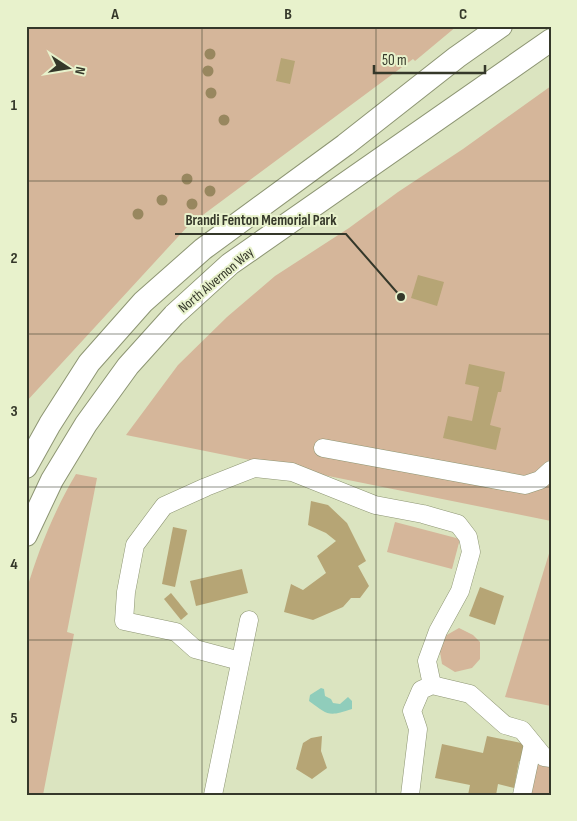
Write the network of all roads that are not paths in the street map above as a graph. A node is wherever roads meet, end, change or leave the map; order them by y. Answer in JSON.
{"nodes":[{"id":1,"x":501,"y":26,"type":"edge"},
{"id":2,"x":551,"y":40,"type":"edge"},
{"id":3,"x":323,"y":448,"type":"dead end"},
{"id":4,"x":26,"y":467,"type":"edge"},
{"id":5,"x":551,"y":470,"type":"edge"},
{"id":6,"x":26,"y":536,"type":"edge"},
{"id":7,"x":249,"y":620,"type":"dead end"},
{"id":8,"x":240,"y":661,"type":"junction"},
{"id":9,"x":432,"y":685,"type":"junction"},
{"id":10,"x":533,"y":744,"type":"junction"},
{"id":11,"x":551,"y":758,"type":"edge"},
{"id":12,"x":213,"y":795,"type":"edge"},
{"id":13,"x":410,"y":795,"type":"edge"},
{"id":14,"x":522,"y":795,"type":"edge"}],
"edges":[{"from":1,"to":4,"type":"main road"},
{"from":2,"to":6,"type":"main road","name":"North Alvernon Way"},
{"from":3,"to":5,"type":"lane"},
{"from":7,"to":8,"type":"lane"},
{"from":8,"to":9,"type":"lane"},
{"from":8,"to":12,"type":"lane"},
{"from":9,"to":10,"type":"lane"},
{"from":9,"to":13,"type":"lane"},
{"from":10,"to":11,"type":"lane"},
{"from":10,"to":14,"type":"lane"}]}
